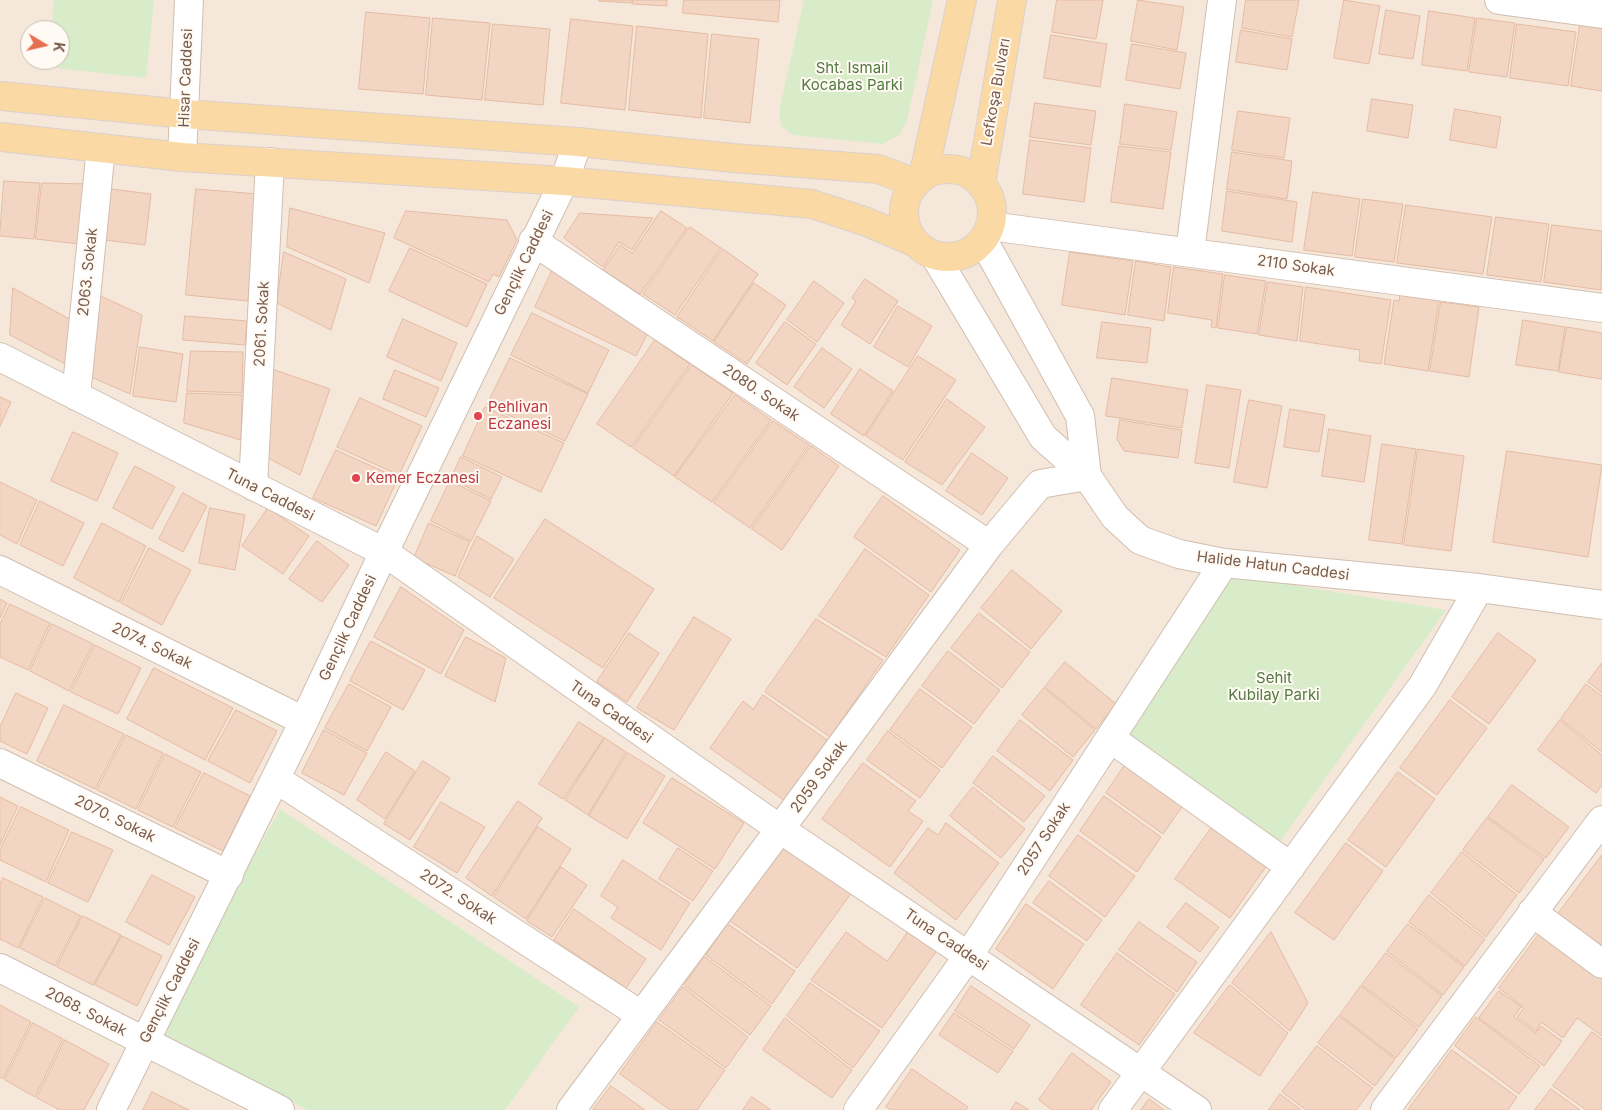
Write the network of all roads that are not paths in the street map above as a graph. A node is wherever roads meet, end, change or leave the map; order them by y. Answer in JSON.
{"nodes":[{"id":1,"x":189,"y":0,"type":"edge"},
{"id":2,"x":962,"y":0,"type":"edge"},
{"id":3,"x":1012,"y":0,"type":"edge"},
{"id":4,"x":1222,"y":0,"type":"edge"},
{"id":5,"x":1499,"y":0,"type":"edge"},
{"id":6,"x":1602,"y":14,"type":"edge"},
{"id":7,"x":0,"y":96,"type":"edge"},
{"id":8,"x":185,"y":114,"type":"junction"},
{"id":9,"x":0,"y":137,"type":"edge"},
{"id":10,"x":578,"y":142,"type":"junction"},
{"id":11,"x":101,"y":148,"type":"junction"},
{"id":12,"x":182,"y":157,"type":"junction"},
{"id":13,"x":270,"y":162,"type":"junction"},
{"id":14,"x":919,"y":180,"type":"junction"},
{"id":15,"x":564,"y":181,"type":"junction"},
{"id":16,"x":981,"y":183,"type":"junction"},
{"id":17,"x":987,"y":233,"type":"junction"},
{"id":18,"x":534,"y":241,"type":"junction"},
{"id":19,"x":925,"y":249,"type":"junction"},
{"id":20,"x":1190,"y":252,"type":"junction"},
{"id":21,"x":1602,"y":308,"type":"edge"},
{"id":22,"x":0,"y":357,"type":"edge"},
{"id":23,"x":76,"y":396,"type":"junction"},
{"id":24,"x":1087,"y":476,"type":"junction"},
{"id":25,"x":253,"y":486,"type":"junction"},
{"id":26,"x":988,"y":545,"type":"junction"},
{"id":27,"x":384,"y":552,"type":"junction"},
{"id":28,"x":1224,"y":563,"type":"junction"},
{"id":29,"x":0,"y":570,"type":"edge"},
{"id":30,"x":1479,"y":588,"type":"junction"},
{"id":31,"x":1602,"y":605,"type":"edge"},
{"id":32,"x":304,"y":721,"type":"junction"},
{"id":33,"x":1110,"y":738,"type":"junction"},
{"id":34,"x":0,"y":763,"type":"edge"},
{"id":35,"x":276,"y":779,"type":"junction"},
{"id":36,"x":1602,"y":820,"type":"edge"},
{"id":37,"x":780,"y":830,"type":"junction"},
{"id":38,"x":1291,"y":867,"type":"junction"},
{"id":39,"x":229,"y":875,"type":"junction"},
{"id":40,"x":1532,"y":912,"type":"junction"},
{"id":41,"x":968,"y":955,"type":"junction"},
{"id":42,"x":1602,"y":964,"type":"edge"},
{"id":43,"x":0,"y":968,"type":"edge"},
{"id":44,"x":641,"y":1015,"type":"junction"},
{"id":45,"x":144,"y":1041,"type":"junction"},
{"id":46,"x":1141,"y":1073,"type":"junction"},
{"id":47,"x":111,"y":1110,"type":"edge"},
{"id":48,"x":280,"y":1110,"type":"edge"},
{"id":49,"x":571,"y":1110,"type":"edge"},
{"id":50,"x":858,"y":1110,"type":"edge"},
{"id":51,"x":1113,"y":1110,"type":"edge"},
{"id":52,"x":1197,"y":1110,"type":"edge"},
{"id":53,"x":1385,"y":1110,"type":"edge"}],
"edges":[{"from":1,"to":8,"type":"street","name":"Hisar Caddesi"},
{"from":2,"to":14,"type":"main road"},
{"from":3,"to":16,"type":"main road","name":"Lefkoşa Bulvarı"},
{"from":4,"to":20,"type":"street"},
{"from":5,"to":6,"type":"street"},
{"from":7,"to":8,"type":"main road"},
{"from":8,"to":10,"type":"main road"},
{"from":8,"to":12,"type":"street","name":"Hisar Caddesi"},
{"from":9,"to":11,"type":"main road"},
{"from":10,"to":14,"type":"main road"},
{"from":10,"to":15,"type":"street","name":"Gençlik Caddesi"},
{"from":11,"to":12,"type":"main road"},
{"from":11,"to":23,"type":"street","name":"2063. Sokak"},
{"from":12,"to":13,"type":"main road"},
{"from":13,"to":15,"type":"main road"},
{"from":13,"to":25,"type":"street","name":"2061. Sokak"},
{"from":14,"to":16,"type":"main road"},
{"from":14,"to":19,"type":"main road"},
{"from":15,"to":18,"type":"street","name":"Gençlik Caddesi"},
{"from":15,"to":19,"type":"main road"},
{"from":16,"to":17,"type":"main road"},
{"from":17,"to":19,"type":"main road"},
{"from":17,"to":20,"type":"street","name":"2110 Sokak"},
{"from":17,"to":24,"type":"street","name":"Halide Hatun Caddesi"},
{"from":18,"to":26,"type":"street","name":"2080. Sokak"},
{"from":18,"to":27,"type":"street","name":"Gençlik Caddesi"},
{"from":19,"to":24,"type":"street"},
{"from":20,"to":21,"type":"street","name":"2110 Sokak"},
{"from":22,"to":23,"type":"street","name":"Tuna Caddesi"},
{"from":23,"to":25,"type":"street","name":"Tuna Caddesi"},
{"from":24,"to":26,"type":"street","name":"2059 Sokak"},
{"from":24,"to":28,"type":"street","name":"Halide Hatun Caddesi"},
{"from":25,"to":27,"type":"street","name":"Tuna Caddesi"},
{"from":26,"to":37,"type":"street","name":"2059 Sokak"},
{"from":27,"to":32,"type":"street","name":"Gençlik Caddesi"},
{"from":27,"to":37,"type":"street","name":"Tuna Caddesi"},
{"from":28,"to":30,"type":"street","name":"Halide Hatun Caddesi"},
{"from":28,"to":33,"type":"street","name":"2057 Sokak"},
{"from":29,"to":32,"type":"street","name":"2074. Sokak"},
{"from":30,"to":31,"type":"street","name":"Halide Hatun Caddesi"},
{"from":30,"to":38,"type":"street"},
{"from":32,"to":35,"type":"street","name":"Gençlik Caddesi"},
{"from":33,"to":38,"type":"street"},
{"from":33,"to":41,"type":"street","name":"2057 Sokak"},
{"from":34,"to":39,"type":"street","name":"2070. Sokak"},
{"from":35,"to":39,"type":"street","name":"Gençlik Caddesi"},
{"from":35,"to":44,"type":"street","name":"2072. Sokak"},
{"from":36,"to":40,"type":"street"},
{"from":37,"to":41,"type":"street","name":"Tuna Caddesi"},
{"from":37,"to":44,"type":"street","name":"2059 Sokak"},
{"from":38,"to":46,"type":"street"},
{"from":39,"to":45,"type":"street","name":"Gençlik Caddesi"},
{"from":40,"to":42,"type":"street"},
{"from":40,"to":53,"type":"street"},
{"from":41,"to":46,"type":"street","name":"Tuna Caddesi"},
{"from":41,"to":50,"type":"street","name":"2057 Sokak"},
{"from":43,"to":45,"type":"street","name":"2068. Sokak"},
{"from":44,"to":49,"type":"street","name":"2059 Sokak"},
{"from":45,"to":47,"type":"street","name":"Gençlik Caddesi"},
{"from":45,"to":48,"type":"street","name":"2068. Sokak"},
{"from":46,"to":51,"type":"street"},
{"from":46,"to":52,"type":"street","name":"Tuna Caddesi"}]}
